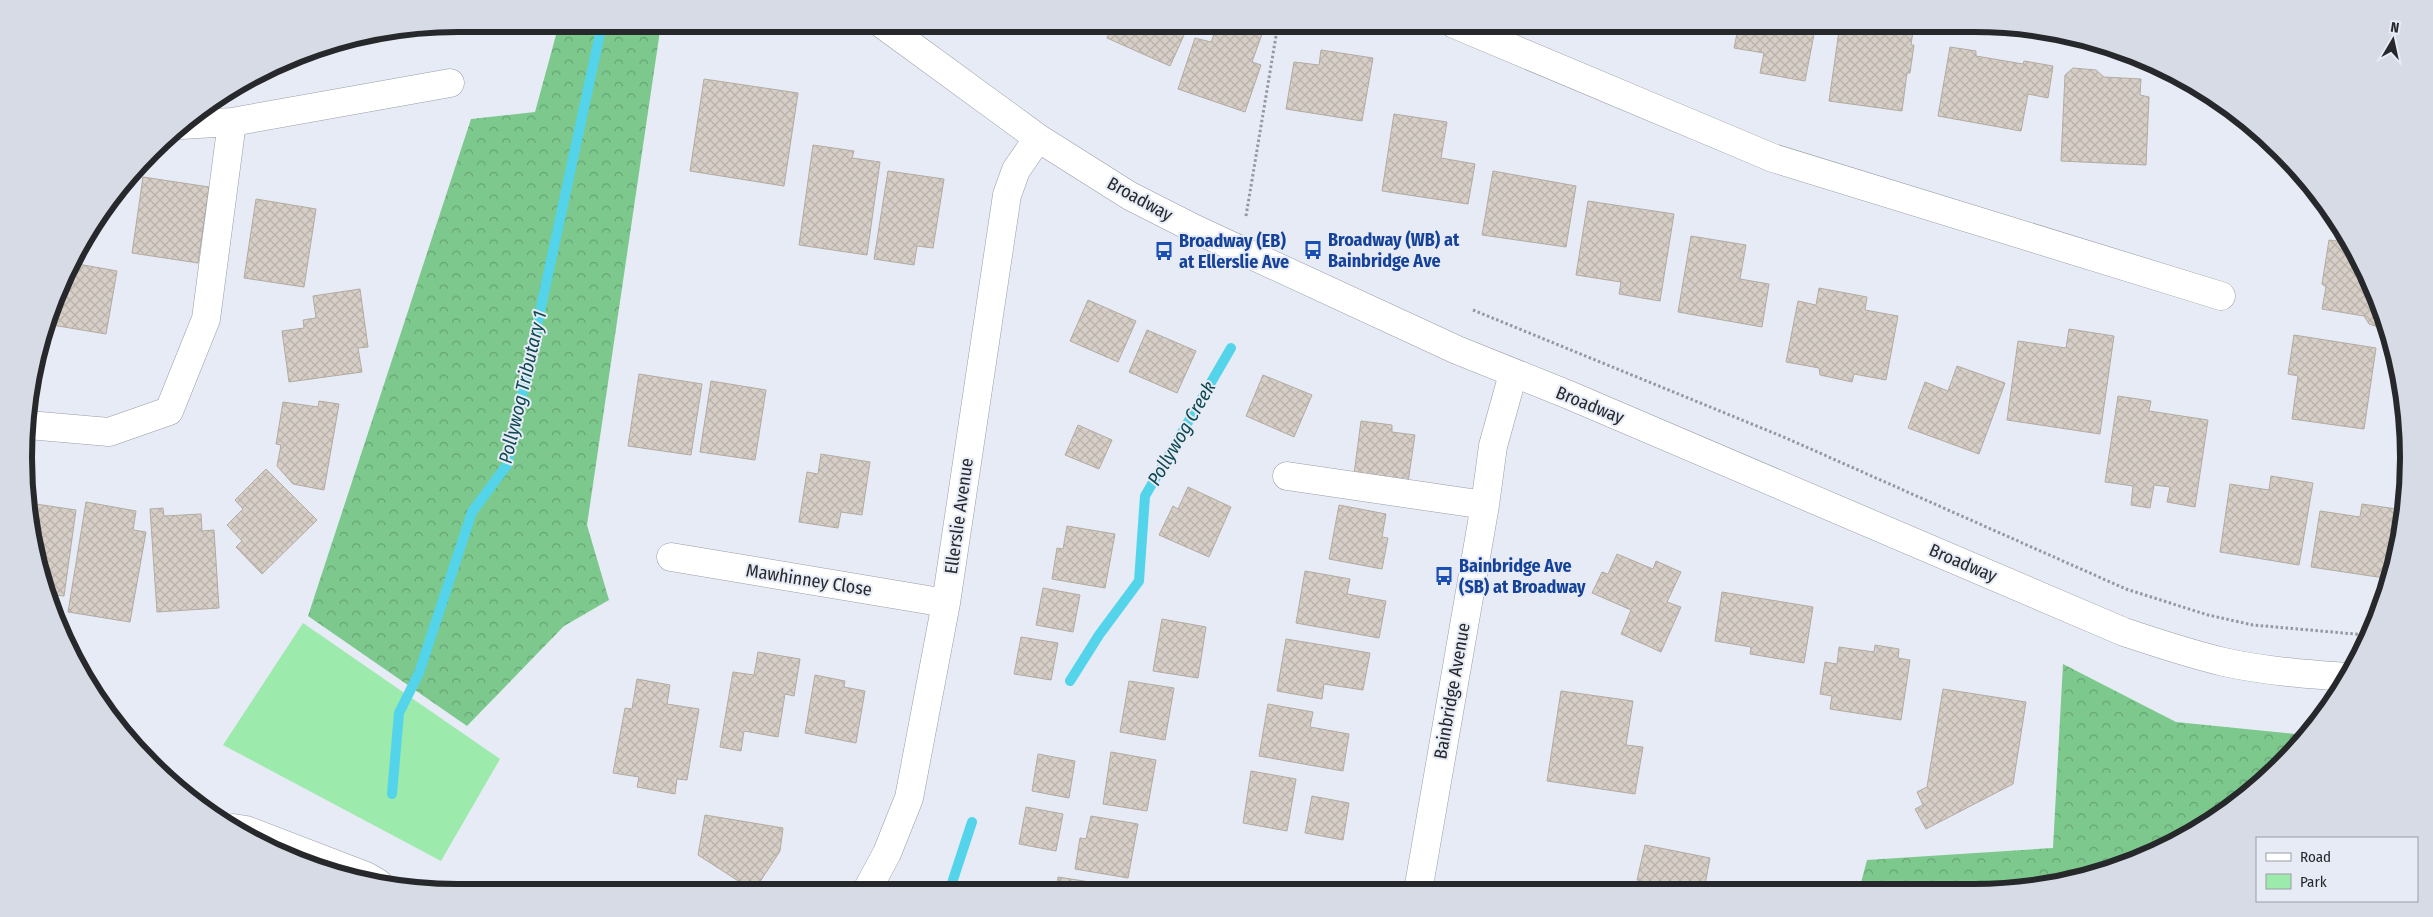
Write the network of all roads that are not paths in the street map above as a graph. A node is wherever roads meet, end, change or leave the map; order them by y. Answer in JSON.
{"nodes":[{"id":1,"x":893,"y":32,"type":"edge"},
{"id":2,"x":1473,"y":32,"type":"edge"},
{"id":3,"x":450,"y":83,"type":"dead end"},
{"id":4,"x":232,"y":122,"type":"junction"},
{"id":5,"x":195,"y":124,"type":"edge"},
{"id":6,"x":1038,"y":138,"type":"junction"},
{"id":7,"x":2221,"y":296,"type":"dead end"},
{"id":8,"x":1513,"y":374,"type":"junction"},
{"id":9,"x":34,"y":425,"type":"edge"},
{"id":10,"x":1287,"y":476,"type":"dead end"},
{"id":11,"x":1484,"y":505,"type":"junction"},
{"id":12,"x":671,"y":557,"type":"dead end"},
{"id":13,"x":946,"y":603,"type":"junction"},
{"id":14,"x":2340,"y":677,"type":"edge"},
{"id":15,"x":260,"y":835,"type":"edge"},
{"id":16,"x":354,"y":871,"type":"edge"},
{"id":17,"x":870,"y":884,"type":"edge"},
{"id":18,"x":1419,"y":884,"type":"edge"}],
"edges":[{"from":1,"to":6,"type":"street","name":"Broadway"},
{"from":2,"to":7,"type":"street"},
{"from":3,"to":4,"type":"street"},
{"from":4,"to":5,"type":"street"},
{"from":4,"to":9,"type":"street"},
{"from":6,"to":8,"type":"street","name":"Broadway"},
{"from":6,"to":13,"type":"street","name":"Ellerslie Avenue"},
{"from":8,"to":11,"type":"street","name":"Bainbridge Avenue"},
{"from":8,"to":14,"type":"street","name":"Broadway"},
{"from":10,"to":11,"type":"street"},
{"from":11,"to":18,"type":"street","name":"Bainbridge Avenue"},
{"from":12,"to":13,"type":"street","name":"Mawhinney Close"},
{"from":13,"to":17,"type":"street","name":"Ellerslie Avenue"},
{"from":15,"to":16,"type":"street"}]}
